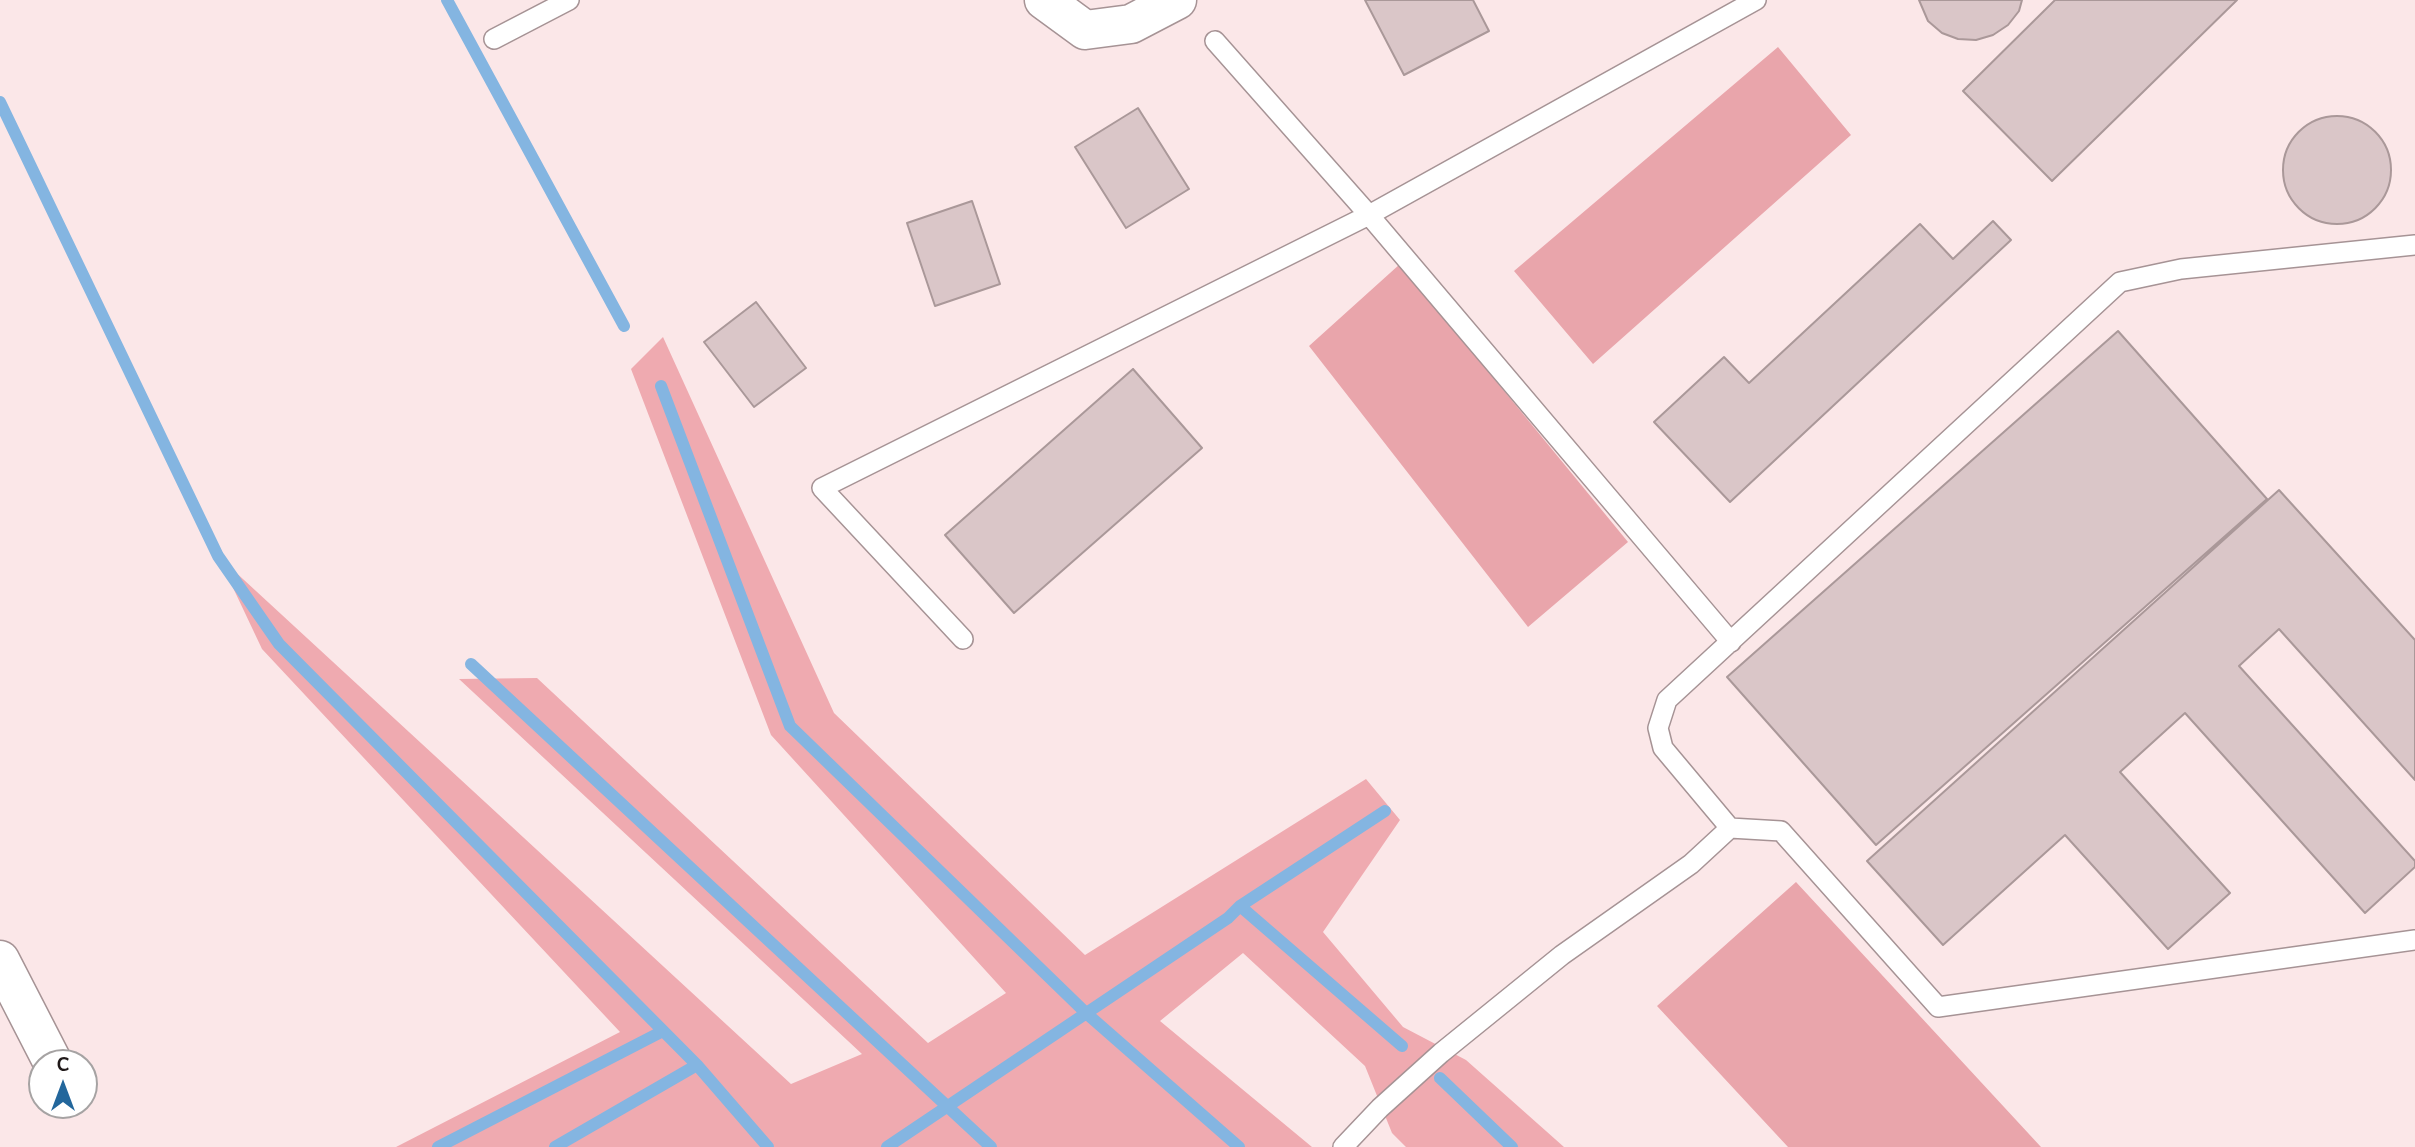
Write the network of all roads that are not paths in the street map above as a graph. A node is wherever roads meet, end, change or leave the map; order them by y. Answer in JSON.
{"nodes":[{"id":1,"x":569,"y":0,"type":"edge"},
{"id":2,"x":1044,"y":0,"type":"edge"},
{"id":3,"x":1177,"y":0,"type":"edge"},
{"id":4,"x":1756,"y":0,"type":"edge"},
{"id":5,"x":494,"y":38,"type":"dead end"},
{"id":6,"x":1215,"y":41,"type":"dead end"},
{"id":7,"x":1369,"y":215,"type":"junction"},
{"id":8,"x":2415,"y":245,"type":"edge"},
{"id":9,"x":962,"y":639,"type":"dead end"},
{"id":10,"x":1731,"y":642,"type":"junction"},
{"id":11,"x":1730,"y":828,"type":"junction"},
{"id":12,"x":2415,"y":940,"type":"edge"},
{"id":13,"x":0,"y":960,"type":"edge"},
{"id":14,"x":46,"y":1049,"type":"edge"},
{"id":15,"x":1343,"y":1147,"type":"edge"}],
"edges":[{"from":1,"to":5,"type":"lane"},
{"from":2,"to":3,"type":"street"},
{"from":4,"to":7,"type":"lane"},
{"from":6,"to":7,"type":"lane"},
{"from":7,"to":9,"type":"lane"},
{"from":7,"to":10,"type":"lane"},
{"from":8,"to":10,"type":"lane"},
{"from":10,"to":11,"type":"lane"},
{"from":11,"to":12,"type":"lane"},
{"from":11,"to":15,"type":"lane"},
{"from":13,"to":14,"type":"street"}]}
